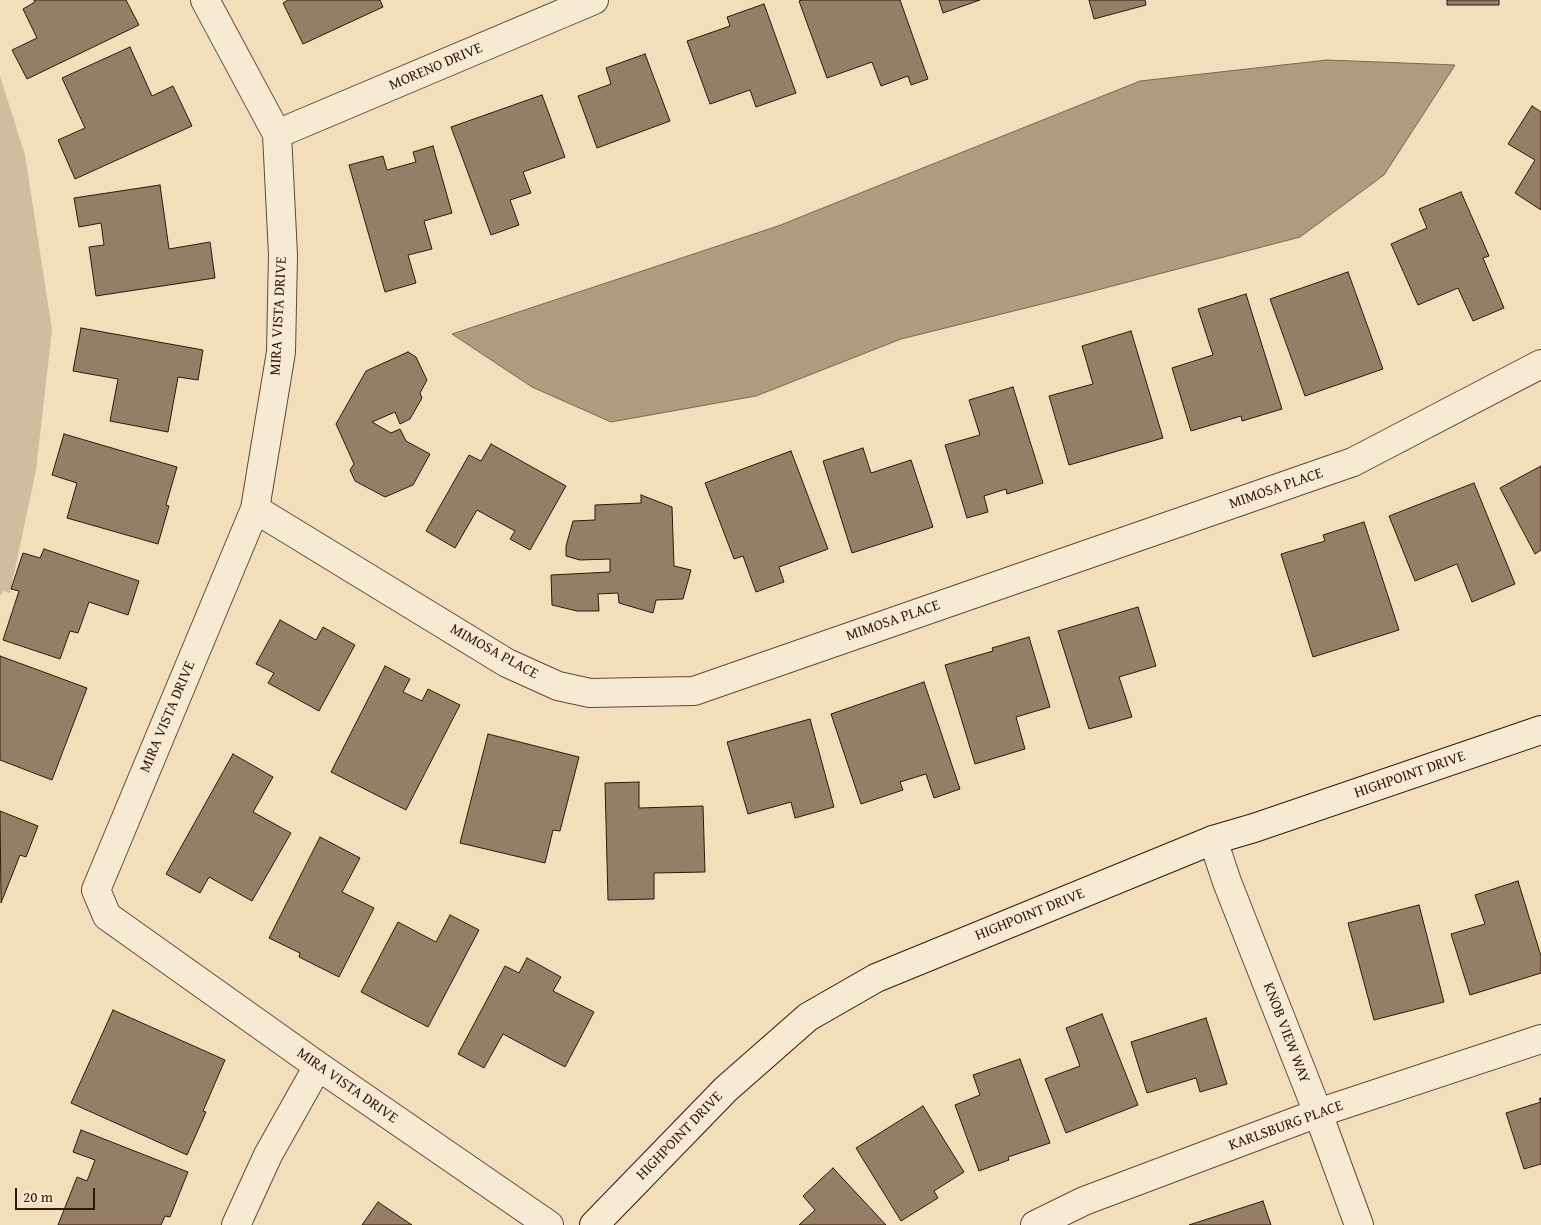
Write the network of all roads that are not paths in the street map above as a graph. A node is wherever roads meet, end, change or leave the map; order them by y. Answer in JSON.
{"nodes":[{"id":1,"x":205,"y":0,"type":"edge"},
{"id":2,"x":594,"y":0,"type":"edge"},
{"id":3,"x":277,"y":134,"type":"junction"},
{"id":4,"x":1541,"y":364,"type":"edge"},
{"id":5,"x":256,"y":509,"type":"junction"},
{"id":6,"x":1541,"y":730,"type":"edge"},
{"id":7,"x":1213,"y":840,"type":"junction"},
{"id":8,"x":1541,"y":1039,"type":"edge"},
{"id":9,"x":318,"y":1066,"type":"junction"},
{"id":10,"x":1318,"y":1113,"type":"junction"},
{"id":11,"x":236,"y":1225,"type":"edge"},
{"id":12,"x":549,"y":1225,"type":"edge"},
{"id":13,"x":594,"y":1225,"type":"edge"},
{"id":14,"x":1035,"y":1225,"type":"edge"},
{"id":15,"x":1359,"y":1225,"type":"edge"}],
"edges":[{"from":1,"to":3,"type":"street","name":"MIRA VISTA DRIVE"},
{"from":2,"to":3,"type":"street","name":"MORENO DRIVE"},
{"from":3,"to":5,"type":"street","name":"MIRA VISTA DRIVE"},
{"from":4,"to":5,"type":"street","name":"MIMOSA PLACE"},
{"from":5,"to":9,"type":"street","name":"MIRA VISTA DRIVE"},
{"from":6,"to":7,"type":"street","name":"HIGHPOINT DRIVE"},
{"from":7,"to":10,"type":"street","name":"KNOB VIEW WAY"},
{"from":7,"to":13,"type":"street","name":"HIGHPOINT DRIVE"},
{"from":8,"to":10,"type":"street","name":"KARLSBURG PLACE"},
{"from":9,"to":11,"type":"street"},
{"from":9,"to":12,"type":"street","name":"MIRA VISTA DRIVE"},
{"from":10,"to":14,"type":"street","name":"KARLSBURG PLACE"},
{"from":10,"to":15,"type":"street","name":"KNOB VIEW WAY"}]}
